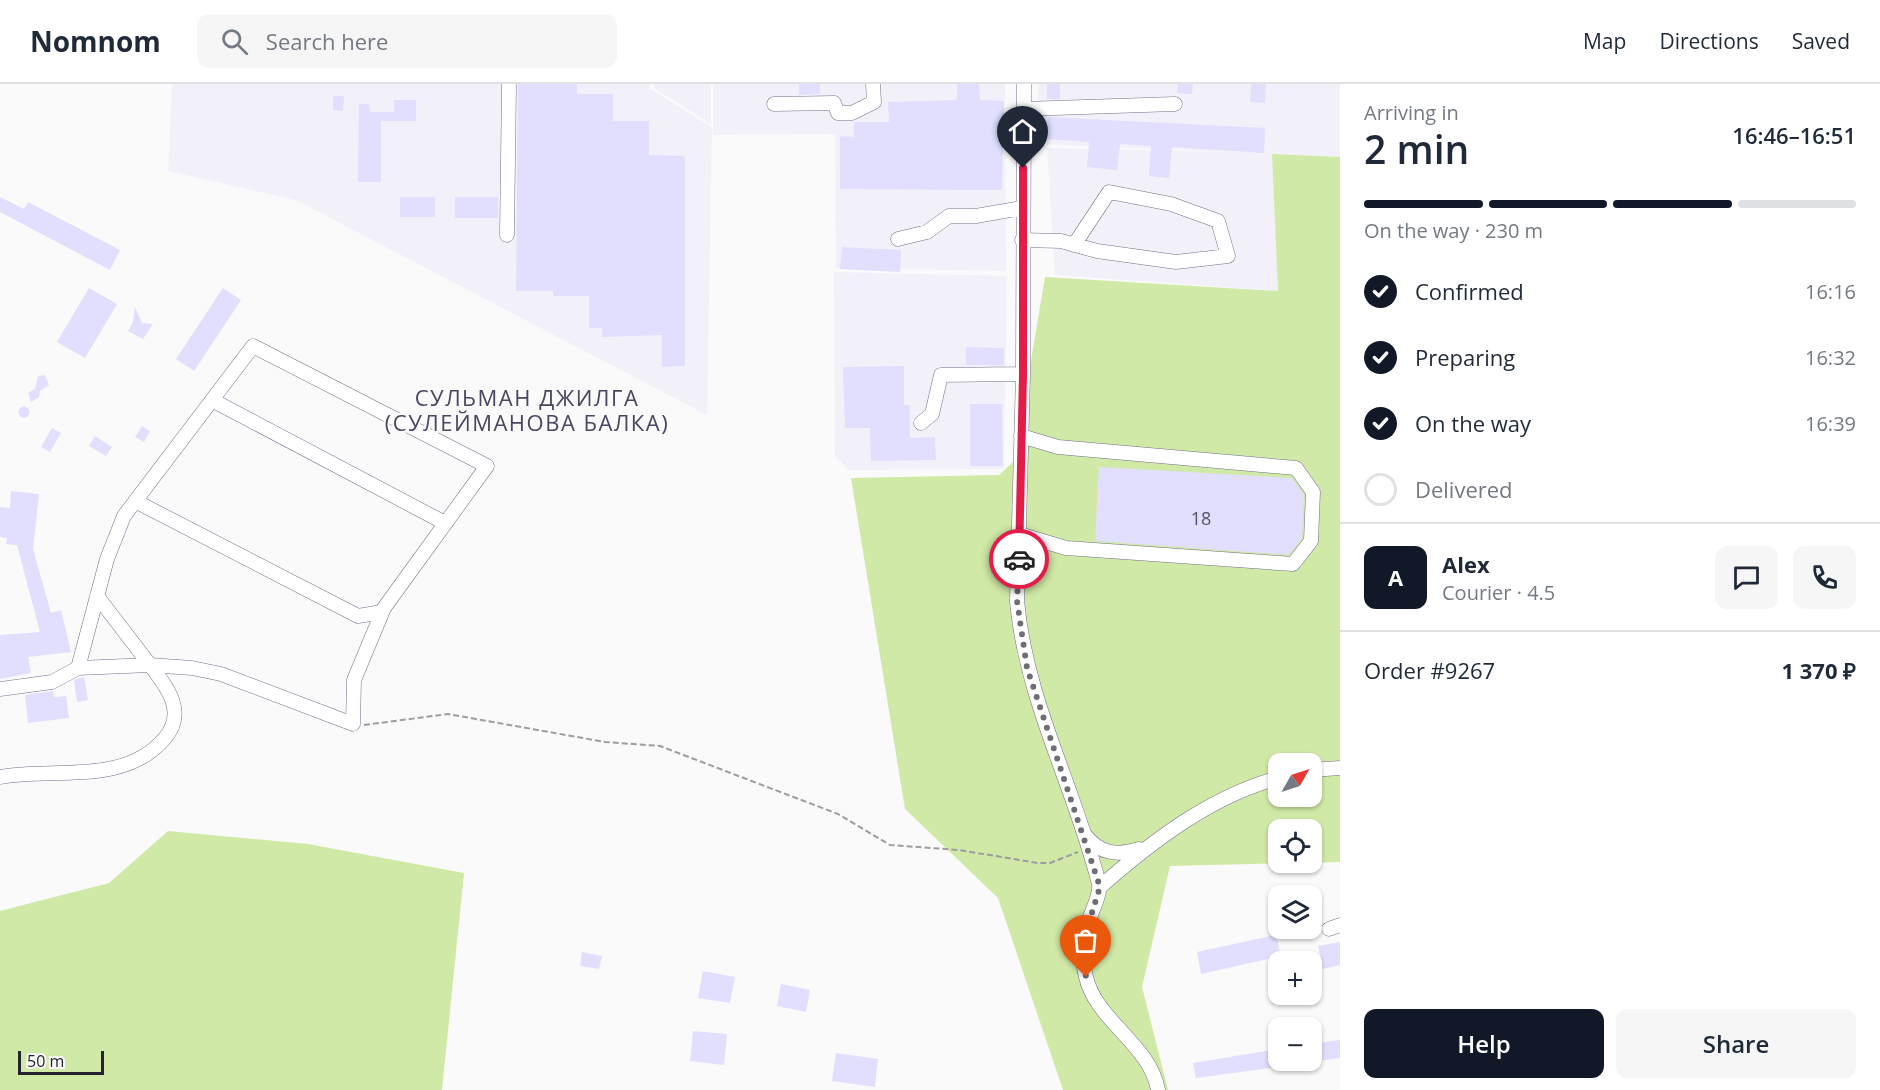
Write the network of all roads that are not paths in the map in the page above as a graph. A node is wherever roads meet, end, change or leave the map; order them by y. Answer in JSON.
{"nodes":[{"id":1,"x":509,"y":84,"type":"edge"},
{"id":2,"x":873,"y":84,"type":"edge"},
{"id":3,"x":1024,"y":84,"type":"edge"},
{"id":4,"x":774,"y":104,"type":"dead end"},
{"id":5,"x":1175,"y":104,"type":"dead end"},
{"id":6,"x":1024,"y":108,"type":"junction"},
{"id":7,"x":1022,"y":208,"type":"junction"},
{"id":8,"x":507,"y":236,"type":"dead end"},
{"id":9,"x":898,"y":238,"type":"dead end"},
{"id":10,"x":1022,"y":240,"type":"junction"},
{"id":11,"x":1074,"y":245,"type":"junction"},
{"id":12,"x":1023,"y":374,"type":"junction"},
{"id":13,"x":212,"y":400,"type":"junction"},
{"id":14,"x":921,"y":423,"type":"dead end"},
{"id":15,"x":1021,"y":436,"type":"junction"},
{"id":16,"x":135,"y":501,"type":"junction"},
{"id":17,"x":445,"y":524,"type":"junction"},
{"id":18,"x":1020,"y":534,"type":"junction"},
{"id":19,"x":97,"y":596,"type":"junction"},
{"id":20,"x":382,"y":612,"type":"junction"},
{"id":21,"x":150,"y":665,"type":"junction"},
{"id":22,"x":78,"y":668,"type":"junction"},
{"id":23,"x":0,"y":689,"type":"edge"},
{"id":24,"x":1340,"y":768,"type":"edge"},
{"id":25,"x":1322,"y":769,"type":"edge"},
{"id":26,"x":0,"y":777,"type":"edge"},
{"id":27,"x":1268,"y":782,"type":"edge"},
{"id":28,"x":1081,"y":831,"type":"junction"},
{"id":29,"x":1144,"y":848,"type":"junction"},
{"id":30,"x":1100,"y":887,"type":"junction"},
{"id":31,"x":1158,"y":1090,"type":"edge"}],
"edges":[{"from":1,"to":8,"type":"street"},
{"from":2,"to":4,"type":"street"},
{"from":3,"to":6,"type":"street"},
{"from":5,"to":6,"type":"street"},
{"from":6,"to":7,"type":"street"},
{"from":7,"to":9,"type":"street"},
{"from":7,"to":10,"type":"street"},
{"from":10,"to":11,"type":"street"},
{"from":10,"to":12,"type":"street"},
{"from":11,"to":11,"type":"street"},
{"from":12,"to":14,"type":"street"},
{"from":12,"to":15,"type":"street"},
{"from":13,"to":16,"type":"street"},
{"from":13,"to":17,"type":"street"},
{"from":13,"to":17,"type":"street"},
{"from":15,"to":18,"type":"street"},
{"from":15,"to":18,"type":"street"},
{"from":16,"to":19,"type":"street"},
{"from":16,"to":20,"type":"street"},
{"from":17,"to":20,"type":"street"},
{"from":18,"to":28,"type":"street"},
{"from":19,"to":21,"type":"street"},
{"from":19,"to":22,"type":"street"},
{"from":20,"to":21,"type":"street"},
{"from":21,"to":22,"type":"street"},
{"from":21,"to":26,"type":"street"},
{"from":22,"to":23,"type":"street"},
{"from":24,"to":25,"type":"street"},
{"from":27,"to":29,"type":"street"},
{"from":28,"to":29,"type":"street"},
{"from":28,"to":30,"type":"street"},
{"from":29,"to":30,"type":"street"},
{"from":30,"to":31,"type":"street"}]}
